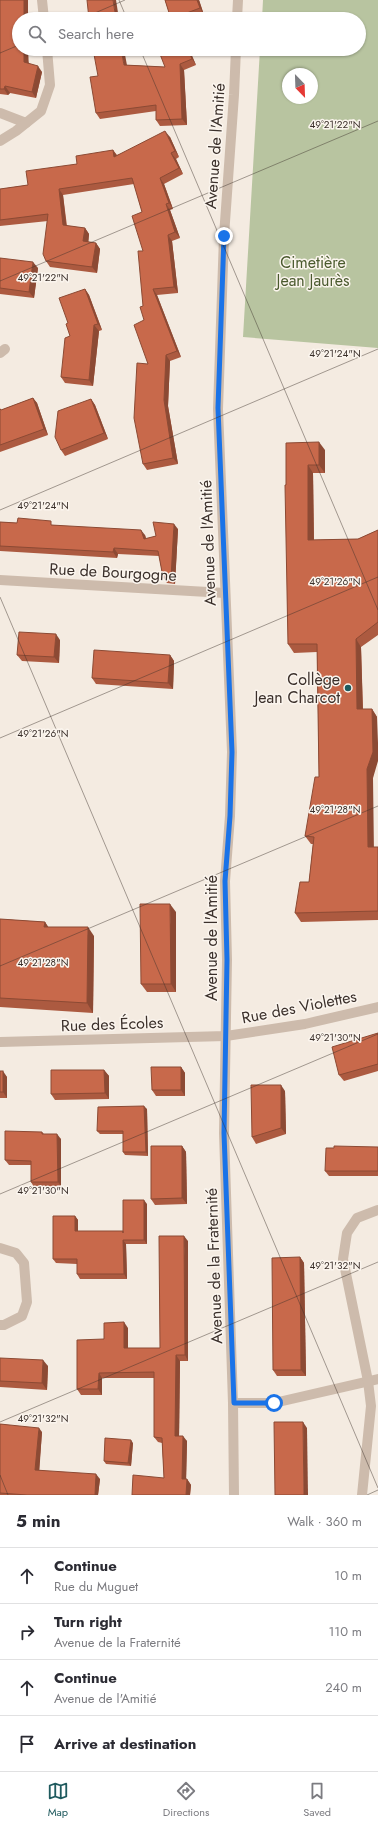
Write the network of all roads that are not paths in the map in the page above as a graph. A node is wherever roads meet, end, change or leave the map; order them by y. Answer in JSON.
{"nodes":[{"id":1,"x":42,"y":0,"type":"edge"},
{"id":2,"x":238,"y":0,"type":"edge"},
{"id":3,"x":43,"y":12,"type":"edge"},
{"id":4,"x":237,"y":12,"type":"edge"},
{"id":5,"x":48,"y":56,"type":"edge"},
{"id":6,"x":236,"y":56,"type":"edge"},
{"id":7,"x":0,"y":113,"type":"edge"},
{"id":8,"x":26,"y":123,"type":"junction"},
{"id":9,"x":0,"y":141,"type":"edge"},
{"id":10,"x":0,"y":580,"type":"edge"},
{"id":11,"x":225,"y":593,"type":"junction"},
{"id":12,"x":378,"y":1007,"type":"edge"},
{"id":13,"x":226,"y":1036,"type":"junction"},
{"id":14,"x":0,"y":1042,"type":"edge"},
{"id":15,"x":378,"y":1210,"type":"edge"},
{"id":16,"x":0,"y":1248,"type":"edge"},
{"id":17,"x":0,"y":1325,"type":"edge"},
{"id":18,"x":373,"y":1380,"type":"edge"},
{"id":19,"x":234,"y":1403,"type":"junction"},
{"id":20,"x":234,"y":1495,"type":"edge"},
{"id":21,"x":362,"y":1495,"type":"edge"}],
"edges":[{"from":1,"to":3,"type":"street"},
{"from":2,"to":4,"type":"street"},
{"from":5,"to":8,"type":"street"},
{"from":6,"to":11,"type":"street","name":"Avenue de l'Amitié"},
{"from":7,"to":8,"type":"street"},
{"from":8,"to":9,"type":"street"},
{"from":10,"to":11,"type":"street","name":"Rue de Bourgogne"},
{"from":11,"to":13,"type":"street","name":"Avenue de l'Amitié"},
{"from":12,"to":13,"type":"street","name":"Rue des Violettes"},
{"from":13,"to":14,"type":"street","name":"Rue des Écoles"},
{"from":13,"to":19,"type":"street","name":"Avenue de la Fraternité"},
{"from":15,"to":18,"type":"street"},
{"from":16,"to":17,"type":"street"},
{"from":18,"to":19,"type":"street"},
{"from":18,"to":21,"type":"street"},
{"from":19,"to":20,"type":"street","name":"Avenue de la Fraternité"}]}
